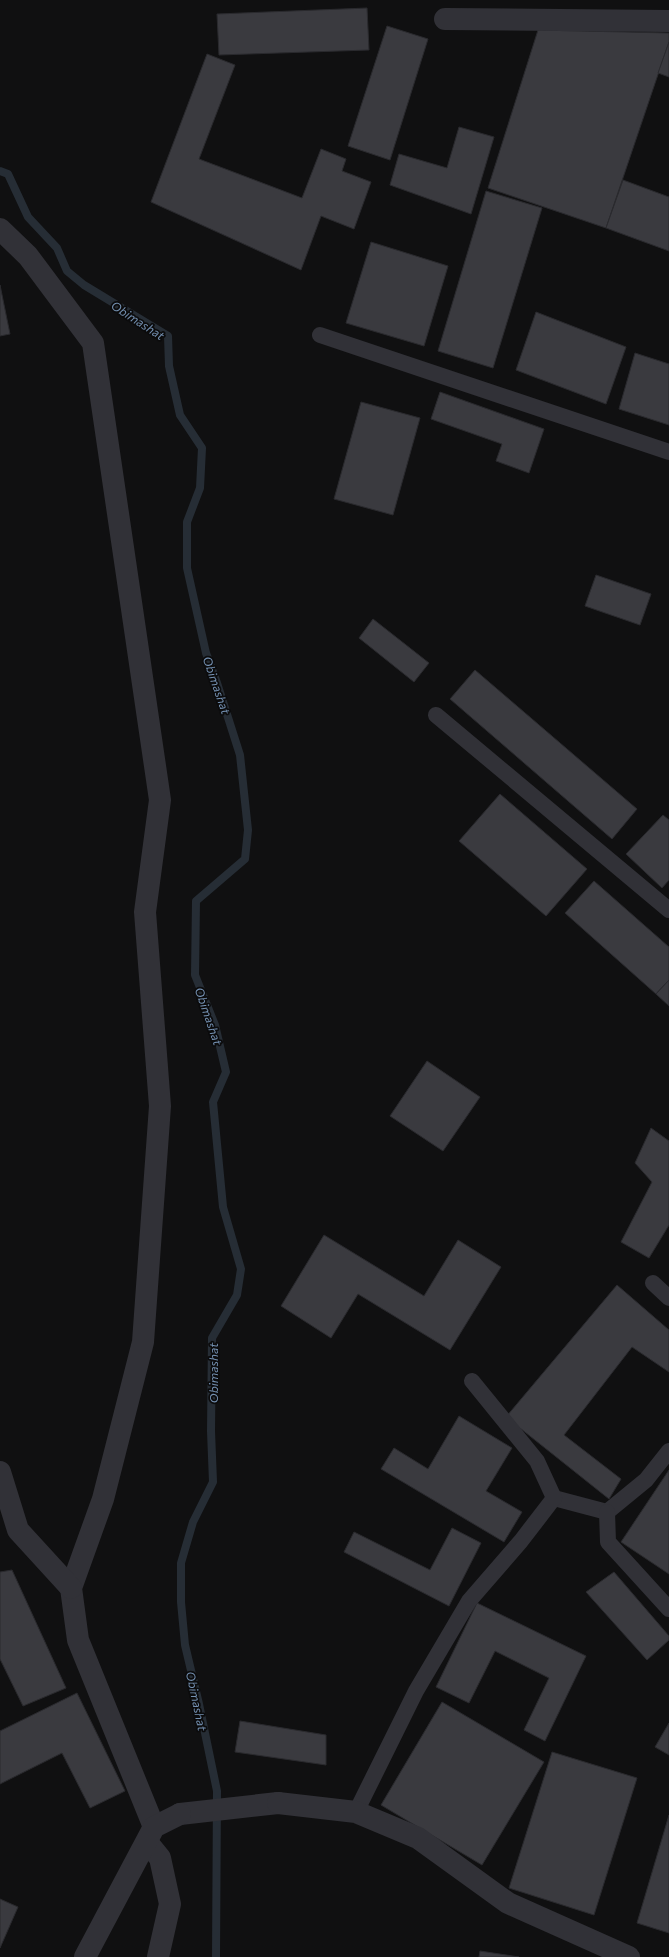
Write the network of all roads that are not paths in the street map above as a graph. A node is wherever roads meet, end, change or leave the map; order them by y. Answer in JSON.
{"nodes":[{"id":1,"x":445,"y":19,"type":"dead end"},
{"id":2,"x":669,"y":21,"type":"edge"},
{"id":3,"x":0,"y":229,"type":"edge"},
{"id":4,"x":320,"y":335,"type":"dead end"},
{"id":5,"x":669,"y":452,"type":"edge"},
{"id":6,"x":436,"y":715,"type":"dead end"},
{"id":7,"x":669,"y":910,"type":"edge"},
{"id":8,"x":653,"y":1283,"type":"dead end"},
{"id":9,"x":669,"y":1298,"type":"edge"},
{"id":10,"x":472,"y":1381,"type":"dead end"},
{"id":11,"x":669,"y":1451,"type":"edge"},
{"id":12,"x":0,"y":1472,"type":"edge"},
{"id":13,"x":554,"y":1498,"type":"junction"},
{"id":14,"x":607,"y":1512,"type":"junction"},
{"id":15,"x":71,"y":1588,"type":"junction"},
{"id":16,"x":669,"y":1609,"type":"edge"},
{"id":17,"x":356,"y":1812,"type":"junction"},
{"id":18,"x":151,"y":1834,"type":"junction"},
{"id":19,"x":85,"y":1957,"type":"edge"},
{"id":20,"x":158,"y":1957,"type":"edge"},
{"id":21,"x":629,"y":1957,"type":"edge"}],
"edges":[{"from":1,"to":2,"type":"street"},
{"from":3,"to":15,"type":"street"},
{"from":4,"to":5,"type":"lane"},
{"from":6,"to":7,"type":"lane"},
{"from":8,"to":9,"type":"lane"},
{"from":10,"to":13,"type":"lane"},
{"from":11,"to":14,"type":"lane"},
{"from":12,"to":15,"type":"street"},
{"from":13,"to":14,"type":"lane"},
{"from":13,"to":17,"type":"lane"},
{"from":14,"to":16,"type":"lane"},
{"from":15,"to":18,"type":"street"},
{"from":17,"to":18,"type":"street"},
{"from":17,"to":21,"type":"street"},
{"from":18,"to":19,"type":"street"},
{"from":18,"to":20,"type":"street"}]}
